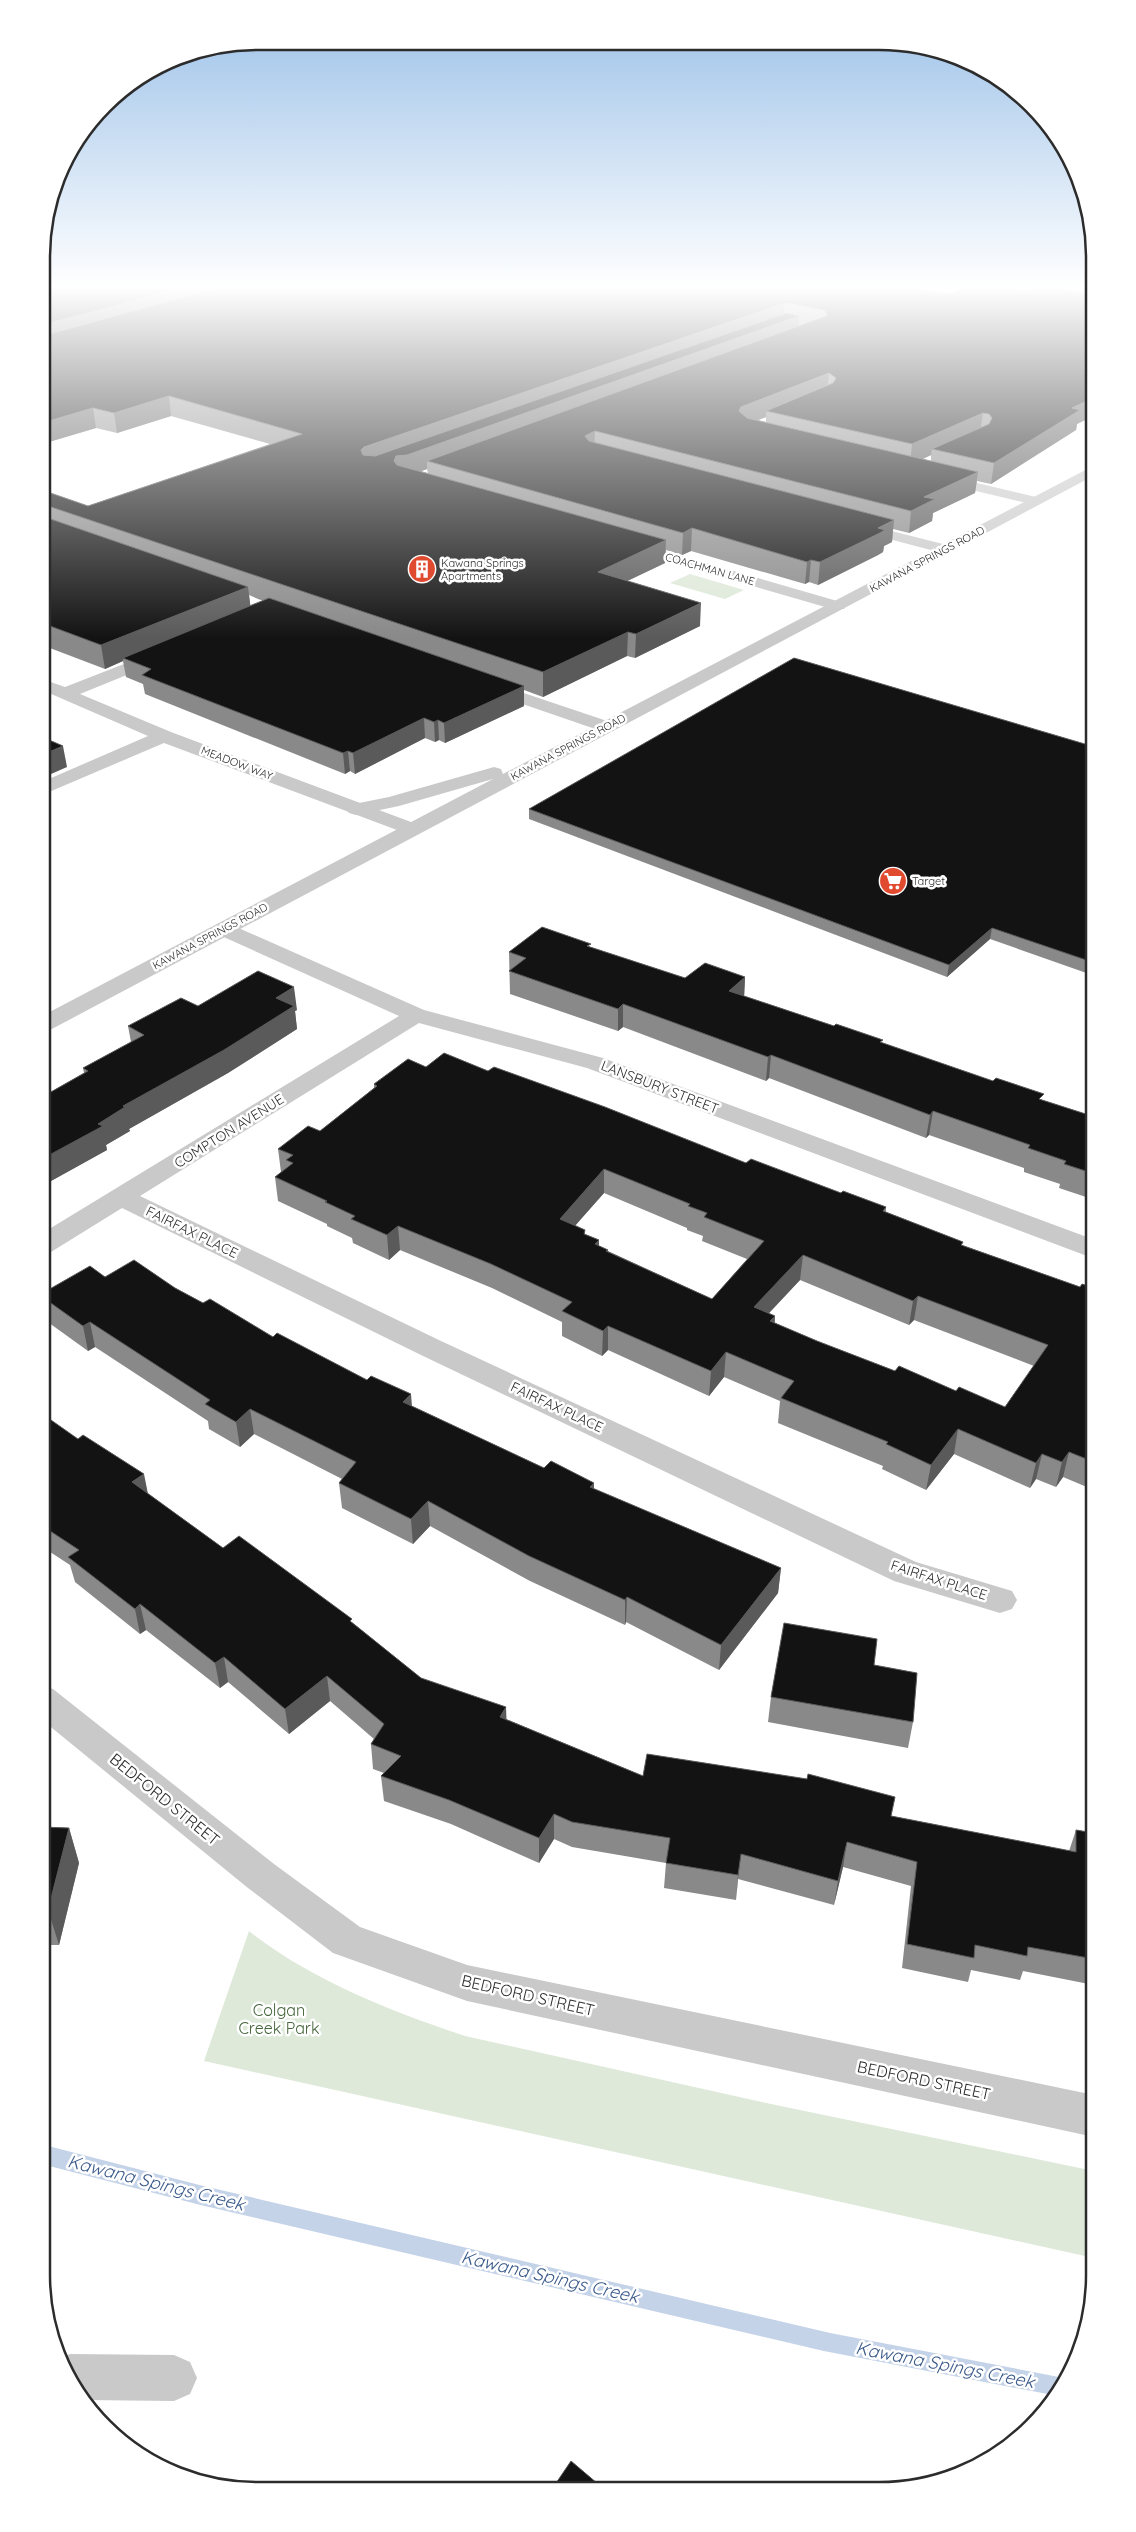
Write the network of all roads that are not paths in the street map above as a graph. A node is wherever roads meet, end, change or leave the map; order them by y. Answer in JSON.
{"nodes":[{"id":1,"x":921,"y":474,"type":"edge"},
{"id":2,"x":1086,"y":474,"type":"edge"},
{"id":3,"x":1035,"y":501,"type":"junction"},
{"id":4,"x":841,"y":522,"type":"edge"},
{"id":5,"x":619,"y":543,"type":"edge"},
{"id":6,"x":946,"y":550,"type":"junction"},
{"id":7,"x":838,"y":606,"type":"junction"},
{"id":8,"x":179,"y":647,"type":"edge"},
{"id":9,"x":474,"y":681,"type":"edge"},
{"id":10,"x":50,"y":688,"type":"edge"},
{"id":11,"x":64,"y":694,"type":"junction"},
{"id":12,"x":607,"y":727,"type":"junction"},
{"id":13,"x":164,"y":736,"type":"junction"},
{"id":14,"x":548,"y":758,"type":"junction"},
{"id":15,"x":50,"y":786,"type":"edge"},
{"id":16,"x":356,"y":809,"type":"junction"},
{"id":17,"x":412,"y":830,"type":"junction"},
{"id":18,"x":224,"y":928,"type":"junction"},
{"id":19,"x":416,"y":1015,"type":"junction"},
{"id":20,"x":50,"y":1021,"type":"edge"},
{"id":21,"x":120,"y":1197,"type":"junction"},
{"id":22,"x":50,"y":1241,"type":"edge"},
{"id":23,"x":1086,"y":1247,"type":"edge"},
{"id":24,"x":1000,"y":1600,"type":"dead end"},
{"id":25,"x":50,"y":1706,"type":"edge"},
{"id":26,"x":1086,"y":2114,"type":"edge"},
{"id":27,"x":77,"y":2377,"type":"edge"},
{"id":28,"x":174,"y":2378,"type":"dead end"}],
"edges":[{"from":1,"to":3,"type":"street"},
{"from":2,"to":3,"type":"street","name":"KAWANA SPRINGS ROAD"},
{"from":3,"to":6,"type":"street","name":"KAWANA SPRINGS ROAD"},
{"from":4,"to":6,"type":"street"},
{"from":5,"to":7,"type":"street","name":"COACHMAN LANE"},
{"from":6,"to":7,"type":"street","name":"KAWANA SPRINGS ROAD"},
{"from":7,"to":12,"type":"street","name":"KAWANA SPRINGS ROAD"},
{"from":8,"to":11,"type":"street"},
{"from":9,"to":12,"type":"street"},
{"from":10,"to":11,"type":"street","name":"MEADOW WAY"},
{"from":11,"to":13,"type":"street","name":"MEADOW WAY"},
{"from":12,"to":14,"type":"street","name":"KAWANA SPRINGS ROAD"},
{"from":13,"to":15,"type":"street"},
{"from":13,"to":16,"type":"street","name":"MEADOW WAY"},
{"from":14,"to":16,"type":"street"},
{"from":14,"to":17,"type":"street","name":"KAWANA SPRINGS ROAD"},
{"from":16,"to":17,"type":"street","name":"MEADOW WAY"},
{"from":17,"to":18,"type":"street","name":"KAWANA SPRINGS ROAD"},
{"from":18,"to":19,"type":"street","name":"LANSBURY STREET"},
{"from":18,"to":20,"type":"street","name":"KAWANA SPRINGS ROAD"},
{"from":19,"to":21,"type":"street","name":"COMPTON AVENUE"},
{"from":19,"to":23,"type":"street","name":"LANSBURY STREET"},
{"from":21,"to":22,"type":"street","name":"COMPTON AVENUE"},
{"from":21,"to":24,"type":"street","name":"FAIRFAX PLACE"},
{"from":25,"to":26,"type":"street","name":"BEDFORD STREET"},
{"from":27,"to":28,"type":"street"}]}
